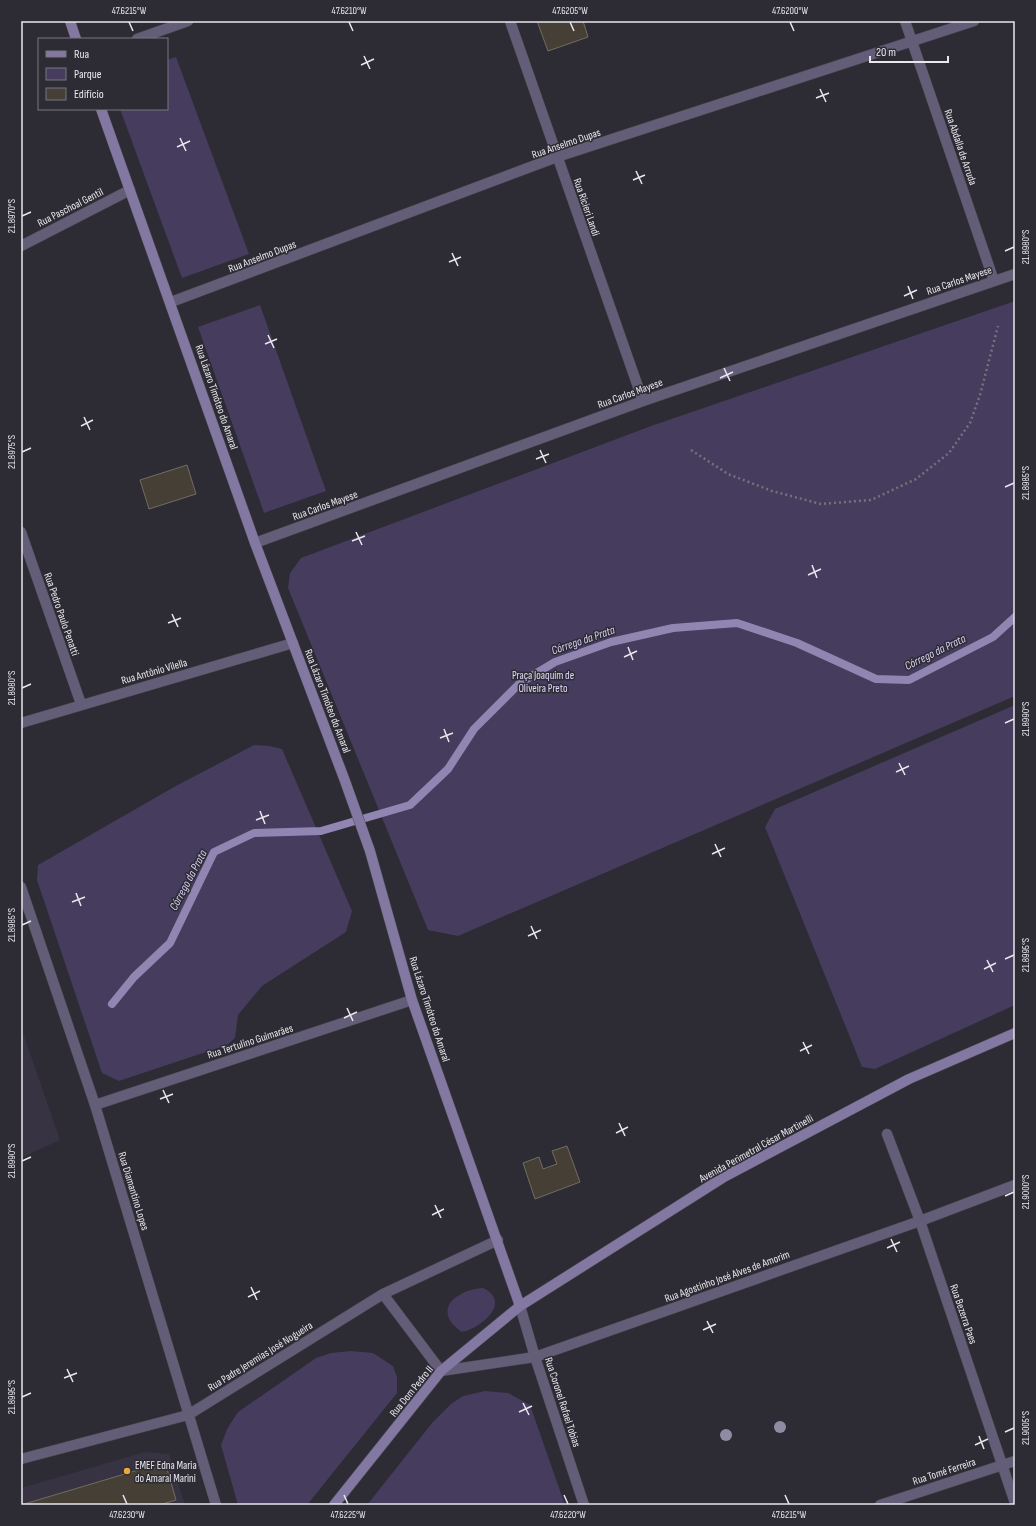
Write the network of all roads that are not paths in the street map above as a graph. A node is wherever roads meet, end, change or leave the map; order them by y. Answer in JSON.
{"nodes":[{"id":1,"x":70,"y":21,"type":"edge"},
{"id":2,"x":188,"y":21,"type":"edge"},
{"id":3,"x":510,"y":21,"type":"edge"},
{"id":4,"x":904,"y":21,"type":"edge"},
{"id":5,"x":974,"y":21,"type":"edge"},
{"id":6,"x":76,"y":38,"type":"edge"},
{"id":7,"x":140,"y":38,"type":"edge"},
{"id":8,"x":912,"y":42,"type":"junction"},
{"id":9,"x":101,"y":110,"type":"edge"},
{"id":10,"x":557,"y":157,"type":"junction"},
{"id":11,"x":130,"y":190,"type":"junction"},
{"id":12,"x":21,"y":246,"type":"edge"},
{"id":13,"x":1015,"y":274,"type":"edge"},
{"id":14,"x":994,"y":281,"type":"junction"},
{"id":15,"x":171,"y":302,"type":"junction"},
{"id":16,"x":643,"y":401,"type":"junction"},
{"id":17,"x":21,"y":532,"type":"edge"},
{"id":18,"x":255,"y":543,"type":"junction"},
{"id":19,"x":293,"y":643,"type":"junction"},
{"id":20,"x":81,"y":704,"type":"junction"},
{"id":21,"x":21,"y":723,"type":"edge"},
{"id":22,"x":21,"y":887,"type":"edge"},
{"id":23,"x":412,"y":1000,"type":"junction"},
{"id":24,"x":1015,"y":1033,"type":"edge"},
{"id":25,"x":95,"y":1106,"type":"junction"},
{"id":26,"x":887,"y":1134,"type":"dead end"},
{"id":27,"x":1015,"y":1185,"type":"edge"},
{"id":28,"x":920,"y":1221,"type":"junction"},
{"id":29,"x":498,"y":1240,"type":"junction"},
{"id":30,"x":383,"y":1294,"type":"junction"},
{"id":31,"x":520,"y":1306,"type":"junction"},
{"id":32,"x":535,"y":1357,"type":"junction"},
{"id":33,"x":441,"y":1372,"type":"junction"},
{"id":34,"x":188,"y":1415,"type":"junction"},
{"id":35,"x":21,"y":1459,"type":"edge"},
{"id":36,"x":1015,"y":1461,"type":"edge"},
{"id":37,"x":1002,"y":1465,"type":"junction"},
{"id":38,"x":1015,"y":1503,"type":"edge"},
{"id":39,"x":216,"y":1505,"type":"edge"},
{"id":40,"x":334,"y":1505,"type":"edge"},
{"id":41,"x":584,"y":1505,"type":"edge"},
{"id":42,"x":880,"y":1505,"type":"edge"}],
"edges":[{"from":1,"to":6,"type":"main road"},
{"from":2,"to":7,"type":"street"},
{"from":3,"to":10,"type":"street","name":"Rua Ricieri Landi"},
{"from":4,"to":8,"type":"street","name":"Rua Abdalla de Arruda"},
{"from":5,"to":8,"type":"street","name":"Rua Anselmo Dupas"},
{"from":8,"to":10,"type":"street","name":"Rua Anselmo Dupas"},
{"from":8,"to":14,"type":"street","name":"Rua Abdalla de Arruda"},
{"from":9,"to":11,"type":"main road","name":"Rua Lázaro Timóteo do Amaral"},
{"from":10,"to":15,"type":"street","name":"Rua Anselmo Dupas"},
{"from":10,"to":16,"type":"street","name":"Rua Ricieri Landi"},
{"from":11,"to":12,"type":"street","name":"Rua Paschoal Gentil"},
{"from":11,"to":15,"type":"main road","name":"Rua Lázaro Timóteo do Amaral"},
{"from":13,"to":14,"type":"street","name":"Rua Carlos Mayese"},
{"from":14,"to":16,"type":"street","name":"Rua Carlos Mayese"},
{"from":15,"to":18,"type":"main road","name":"Rua Lázaro Timóteo do Amaral"},
{"from":16,"to":18,"type":"street","name":"Rua Carlos Mayese"},
{"from":17,"to":20,"type":"street","name":"Rua Pedro Paulo Penatti"},
{"from":18,"to":19,"type":"main road","name":"Rua Lázaro Timóteo do Amaral"},
{"from":19,"to":20,"type":"street","name":"Rua Antônio Vilella"},
{"from":19,"to":23,"type":"main road","name":"Rua Lázaro Timóteo do Amaral"},
{"from":20,"to":21,"type":"street","name":"Rua Antônio Vilella"},
{"from":22,"to":25,"type":"street","name":"Rua Diamantino Lopes"},
{"from":23,"to":25,"type":"street","name":"Rua Tertulino Guimarães"},
{"from":23,"to":29,"type":"main road","name":"Rua Lázaro Timóteo do Amaral"},
{"from":24,"to":31,"type":"main road","name":"Avenida Perimetral César Martinelli"},
{"from":25,"to":34,"type":"street","name":"Rua Diamantino Lopes"},
{"from":26,"to":28,"type":"street","name":"Rua Bezerra Paes"},
{"from":27,"to":28,"type":"street","name":"Rua Agostinho José Alves de Amorim"},
{"from":28,"to":32,"type":"street","name":"Rua Agostinho José Alves de Amorim"},
{"from":28,"to":37,"type":"street","name":"Rua Bezerra Paes"},
{"from":29,"to":30,"type":"street","name":"Rua Padre Jeremias José Nogueira"},
{"from":29,"to":31,"type":"main road","name":"Rua Lázaro Timóteo do Amaral"},
{"from":30,"to":33,"type":"street"},
{"from":30,"to":34,"type":"street","name":"Rua Padre Jeremias José Nogueira"},
{"from":31,"to":32,"type":"street","name":"Rua Coronel Rafael Tobias"},
{"from":31,"to":33,"type":"main road","name":"Rua Dom Pedro II"},
{"from":32,"to":33,"type":"street","name":"Rua Agostinho José Alves de Amorim"},
{"from":32,"to":41,"type":"street","name":"Rua Coronel Rafael Tobias"},
{"from":33,"to":40,"type":"main road","name":"Rua Dom Pedro II"},
{"from":34,"to":35,"type":"street","name":"Rua Padre Jeremias José Nogueira"},
{"from":34,"to":39,"type":"street","name":"Rua Diamantino Lopes"},
{"from":36,"to":37,"type":"street","name":"Rua Tomé Ferreira"},
{"from":37,"to":38,"type":"street","name":"Rua Bezerra Paes"},
{"from":37,"to":42,"type":"street","name":"Rua Tomé Ferreira"}]}
